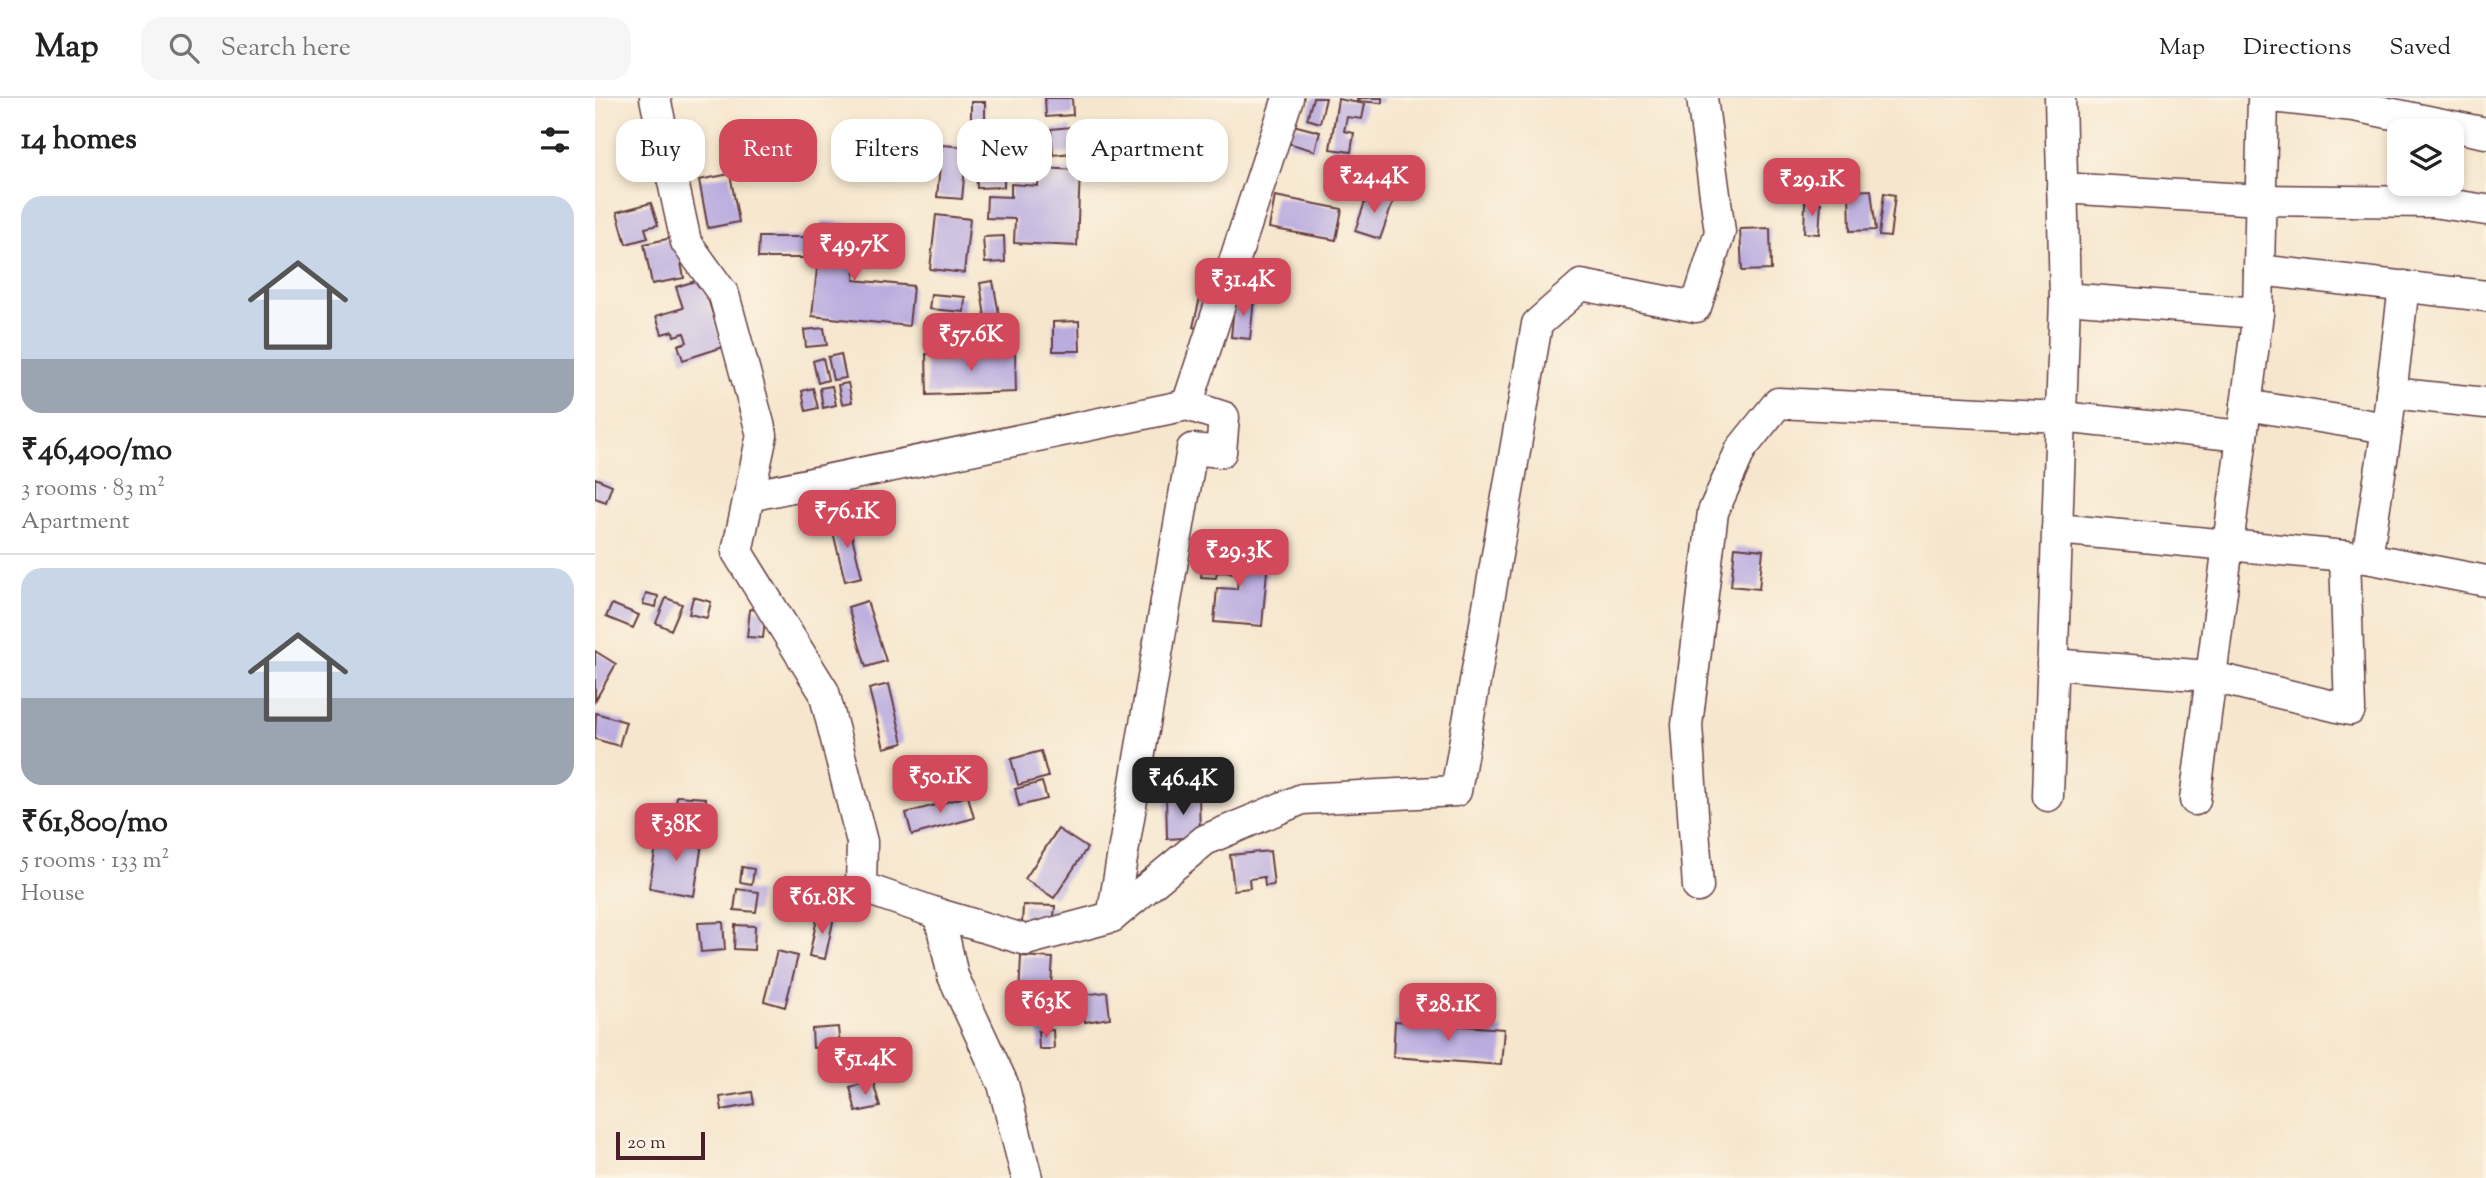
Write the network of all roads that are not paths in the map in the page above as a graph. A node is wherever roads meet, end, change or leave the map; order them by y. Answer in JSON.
{"nodes":[{"id":1,"x":655,"y":98,"type":"edge"},
{"id":2,"x":1288,"y":98,"type":"edge"},
{"id":3,"x":1702,"y":98,"type":"edge"},
{"id":4,"x":2060,"y":98,"type":"edge"},
{"id":5,"x":2263,"y":98,"type":"edge"},
{"id":6,"x":2281,"y":98,"type":"edge"},
{"id":7,"x":2355,"y":102,"type":"edge"},
{"id":8,"x":2486,"y":133,"type":"edge"},
{"id":9,"x":2062,"y":188,"type":"junction"},
{"id":10,"x":2261,"y":200,"type":"junction"},
{"id":11,"x":2486,"y":210,"type":"edge"},
{"id":12,"x":2259,"y":270,"type":"junction"},
{"id":13,"x":2404,"y":286,"type":"junction"},
{"id":14,"x":2486,"y":296,"type":"edge"},
{"id":15,"x":2065,"y":298,"type":"junction"},
{"id":16,"x":2258,"y":313,"type":"junction"},
{"id":17,"x":2391,"y":393,"type":"junction"},
{"id":18,"x":2486,"y":403,"type":"edge"},
{"id":19,"x":1187,"y":405,"type":"junction"},
{"id":20,"x":2246,"y":405,"type":"junction"},
{"id":21,"x":2061,"y":417,"type":"junction"},
{"id":22,"x":2388,"y":428,"type":"junction"},
{"id":23,"x":2242,"y":436,"type":"junction"},
{"id":24,"x":749,"y":496,"type":"junction"},
{"id":25,"x":2057,"y":529,"type":"junction"},
{"id":26,"x":2227,"y":543,"type":"junction"},
{"id":27,"x":2356,"y":557,"type":"junction"},
{"id":28,"x":2486,"y":581,"type":"edge"},
{"id":29,"x":2052,"y":664,"type":"junction"},
{"id":30,"x":2209,"y":676,"type":"junction"},
{"id":31,"x":2047,"y":796,"type":"dead end"},
{"id":32,"x":2195,"y":800,"type":"dead end"},
{"id":33,"x":1698,"y":887,"type":"dead end"},
{"id":34,"x":939,"y":914,"type":"junction"},
{"id":35,"x":1112,"y":918,"type":"junction"},
{"id":36,"x":1027,"y":1178,"type":"edge"}],
"edges":[{"from":1,"to":24,"type":"street"},
{"from":2,"to":19,"type":"street"},
{"from":3,"to":35,"type":"street"},
{"from":4,"to":9,"type":"street"},
{"from":5,"to":10,"type":"street"},
{"from":6,"to":7,"type":"street"},
{"from":7,"to":8,"type":"street"},
{"from":9,"to":10,"type":"street"},
{"from":9,"to":15,"type":"street"},
{"from":10,"to":11,"type":"street"},
{"from":10,"to":12,"type":"street"},
{"from":12,"to":13,"type":"street"},
{"from":12,"to":16,"type":"street"},
{"from":13,"to":14,"type":"street"},
{"from":13,"to":17,"type":"street"},
{"from":15,"to":16,"type":"street"},
{"from":15,"to":21,"type":"street"},
{"from":16,"to":20,"type":"street"},
{"from":17,"to":18,"type":"street"},
{"from":17,"to":22,"type":"street"},
{"from":19,"to":24,"type":"street"},
{"from":19,"to":35,"type":"street"},
{"from":20,"to":22,"type":"street"},
{"from":20,"to":23,"type":"street"},
{"from":21,"to":23,"type":"street"},
{"from":21,"to":25,"type":"street"},
{"from":21,"to":33,"type":"street"},
{"from":22,"to":27,"type":"street"},
{"from":23,"to":26,"type":"street"},
{"from":24,"to":34,"type":"street"},
{"from":25,"to":26,"type":"street"},
{"from":25,"to":29,"type":"street"},
{"from":26,"to":27,"type":"street"},
{"from":26,"to":30,"type":"street"},
{"from":27,"to":28,"type":"street"},
{"from":27,"to":30,"type":"street"},
{"from":29,"to":30,"type":"street"},
{"from":29,"to":31,"type":"street"},
{"from":30,"to":32,"type":"street"},
{"from":34,"to":35,"type":"street"},
{"from":34,"to":36,"type":"street"}]}
